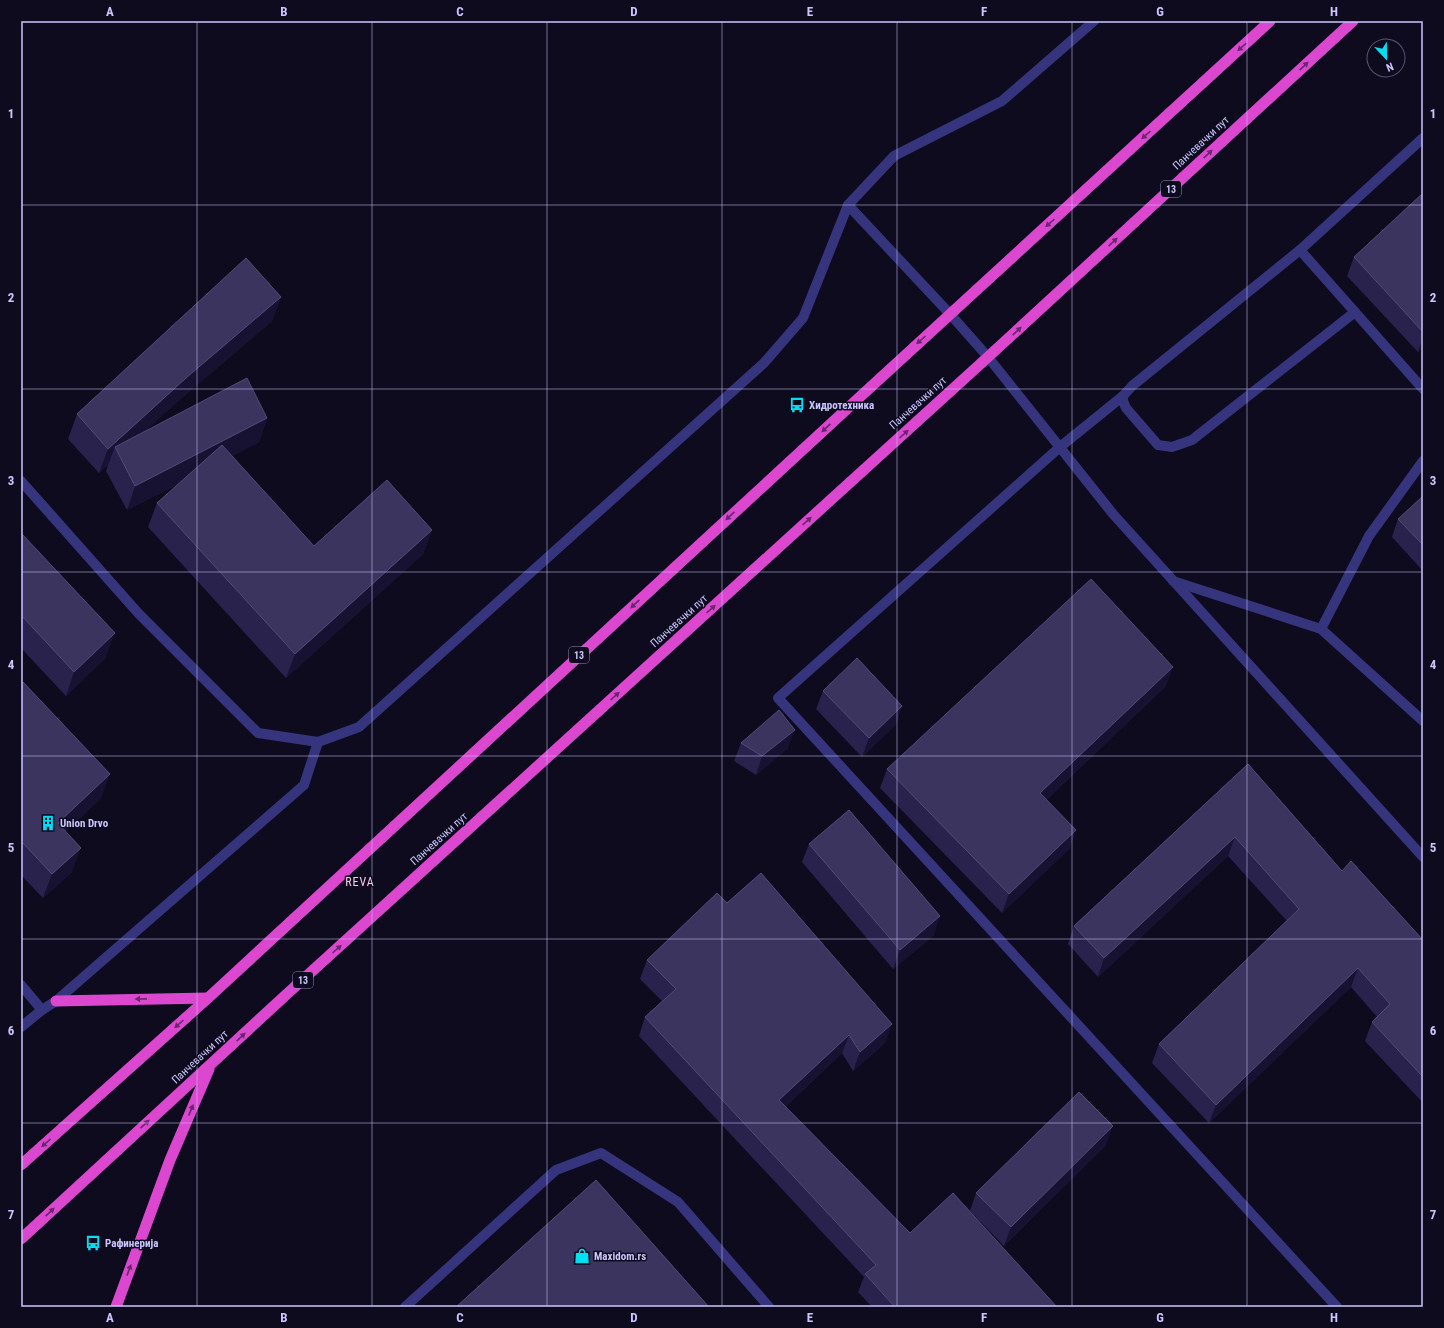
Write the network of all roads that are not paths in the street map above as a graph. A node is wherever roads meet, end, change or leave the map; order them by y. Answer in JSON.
{"nodes":[{"id":1,"x":1094,"y":21,"type":"edge"},
{"id":2,"x":1270,"y":21,"type":"edge"},
{"id":3,"x":1353,"y":21,"type":"edge"},
{"id":4,"x":1423,"y":138,"type":"edge"},
{"id":5,"x":848,"y":205,"type":"junction"},
{"id":6,"x":1300,"y":250,"type":"junction"},
{"id":7,"x":1355,"y":312,"type":"junction"},
{"id":8,"x":950,"y":314,"type":"junction"},
{"id":9,"x":988,"y":357,"type":"junction"},
{"id":10,"x":1423,"y":389,"type":"edge"},
{"id":11,"x":1123,"y":396,"type":"junction"},
{"id":12,"x":1060,"y":447,"type":"junction"},
{"id":13,"x":1423,"y":461,"type":"edge"},
{"id":14,"x":21,"y":481,"type":"edge"},
{"id":15,"x":1173,"y":581,"type":"junction"},
{"id":16,"x":1321,"y":629,"type":"junction"},
{"id":17,"x":1423,"y":721,"type":"edge"},
{"id":18,"x":318,"y":742,"type":"junction"},
{"id":19,"x":1423,"y":857,"type":"edge"},
{"id":20,"x":21,"y":985,"type":"edge"},
{"id":21,"x":208,"y":998,"type":"junction"},
{"id":22,"x":56,"y":1001,"type":"junction"},
{"id":23,"x":42,"y":1010,"type":"junction"},
{"id":24,"x":21,"y":1027,"type":"edge"},
{"id":25,"x":211,"y":1064,"type":"junction"},
{"id":26,"x":21,"y":1165,"type":"edge"},
{"id":27,"x":21,"y":1239,"type":"edge"},
{"id":28,"x":116,"y":1307,"type":"edge"},
{"id":29,"x":405,"y":1307,"type":"edge"},
{"id":30,"x":769,"y":1307,"type":"edge"},
{"id":31,"x":1337,"y":1307,"type":"edge"}],
"edges":[{"from":1,"to":5,"type":"street"},
{"from":2,"to":8,"type":"highway","number":"13","one_way":true},
{"from":9,"to":3,"type":"highway","name":"Панчевачки пут","number":"13","one_way":true},
{"from":4,"to":6,"type":"street"},
{"from":5,"to":8,"type":"street"},
{"from":5,"to":18,"type":"street"},
{"from":6,"to":7,"type":"street"},
{"from":6,"to":11,"type":"street"},
{"from":7,"to":10,"type":"street"},
{"from":7,"to":11,"type":"street"},
{"from":8,"to":9,"type":"street"},
{"from":8,"to":21,"type":"highway","number":"13","one_way":true},
{"from":9,"to":12,"type":"street"},
{"from":25,"to":9,"type":"highway","name":"Панчевачки пут","number":"13","one_way":true},
{"from":11,"to":12,"type":"street"},
{"from":12,"to":15,"type":"street"},
{"from":12,"to":31,"type":"street"},
{"from":13,"to":16,"type":"street"},
{"from":14,"to":18,"type":"street"},
{"from":15,"to":16,"type":"street"},
{"from":15,"to":19,"type":"street"},
{"from":16,"to":17,"type":"street"},
{"from":18,"to":22,"type":"street"},
{"from":20,"to":23,"type":"street"},
{"from":21,"to":22,"type":"highway","one_way":true},
{"from":21,"to":26,"type":"highway","number":"13","one_way":true},
{"from":22,"to":23,"type":"street"},
{"from":23,"to":24,"type":"street"},
{"from":27,"to":25,"type":"highway","name":"Панчевачки пут","number":"13","one_way":true},
{"from":28,"to":25,"type":"highway","one_way":true},
{"from":29,"to":30,"type":"street"}]}
